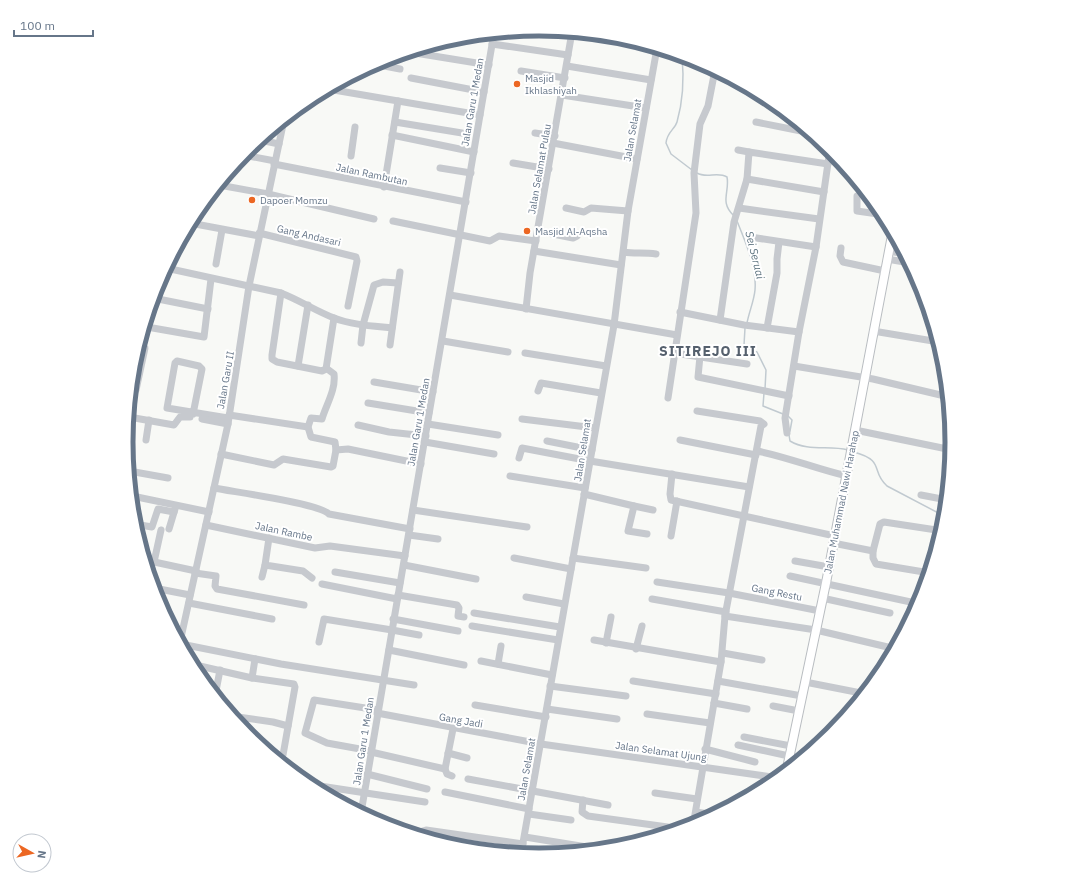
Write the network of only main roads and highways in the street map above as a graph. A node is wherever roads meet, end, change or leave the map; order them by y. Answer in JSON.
{"nodes":[{"id":1,"x":891,"y":238,"type":"edge"},
{"id":2,"x":787,"y":765,"type":"edge"}],
"edges":[{"from":1,"to":2,"type":"main road","name":"Jalan Muhammad Nawi Harahap"}]}
